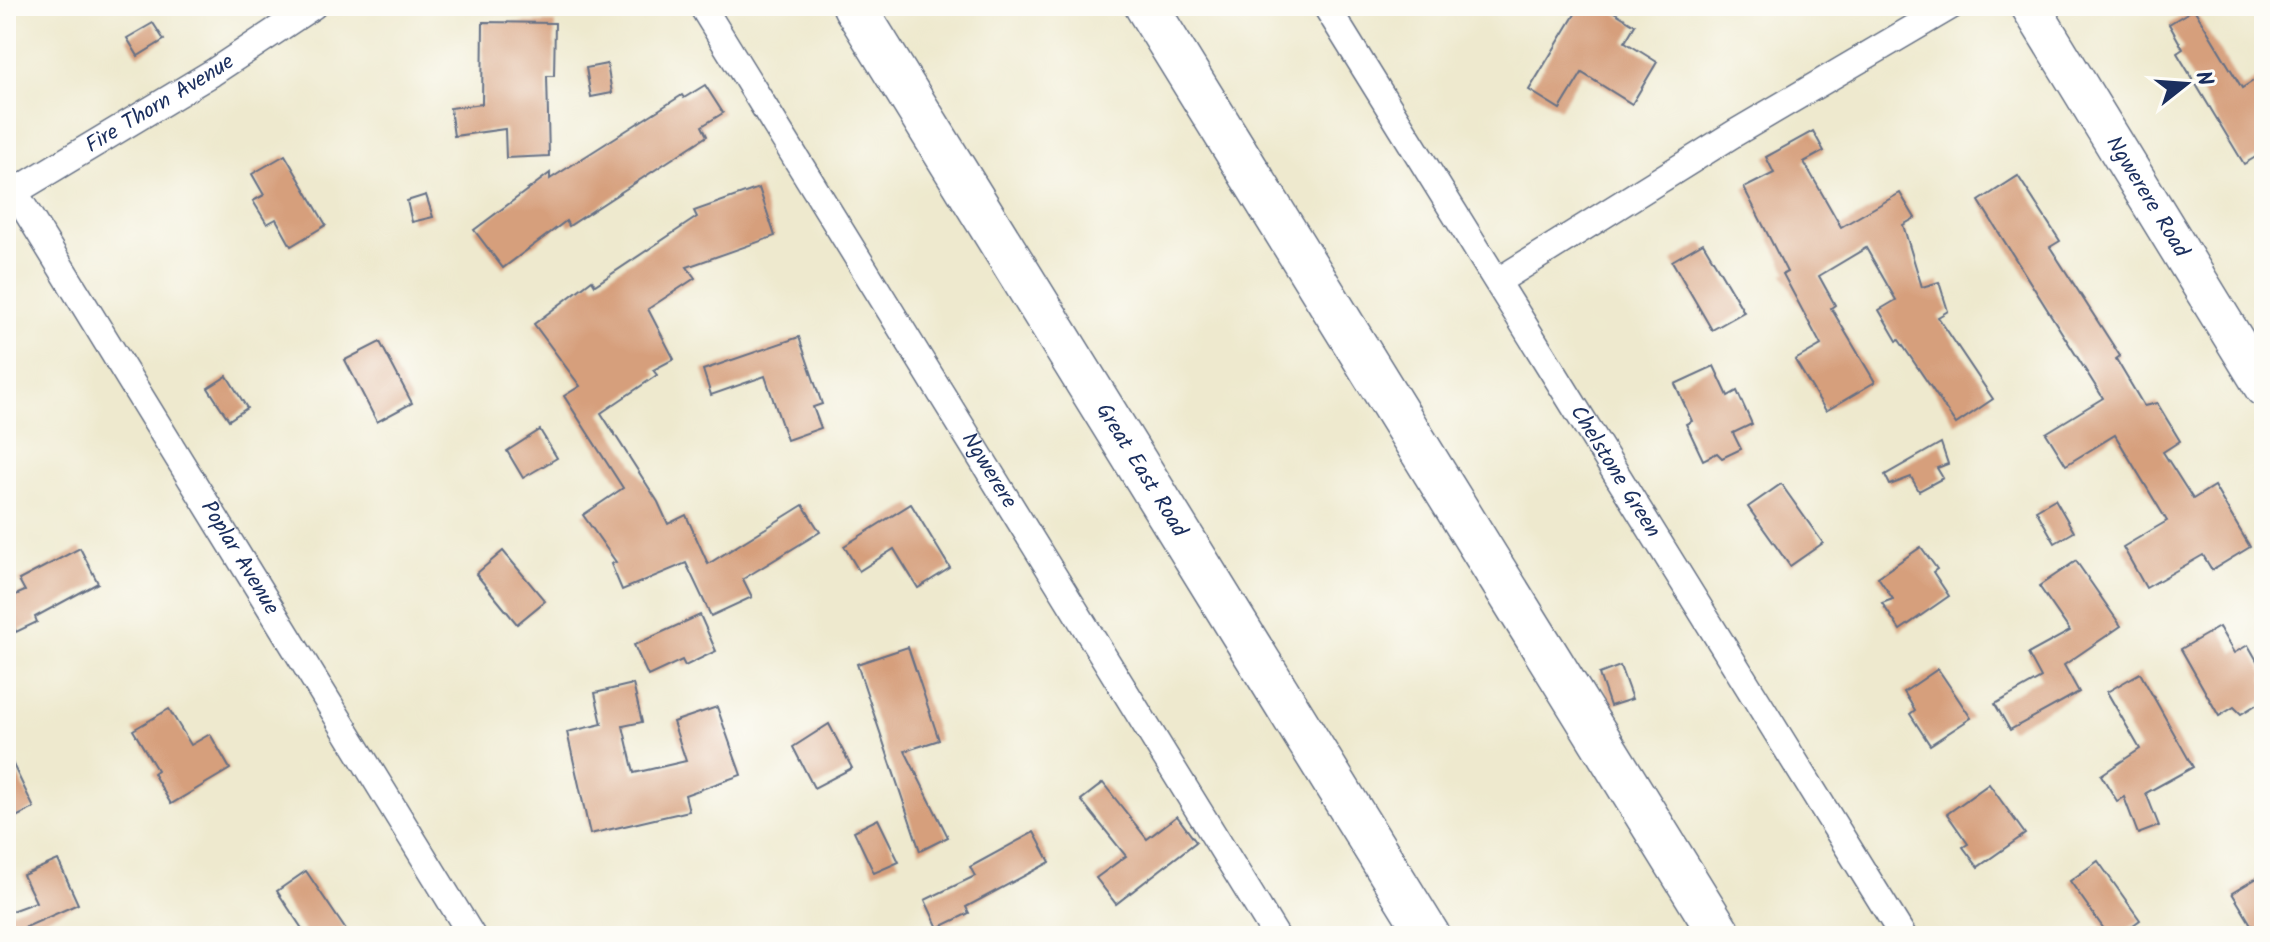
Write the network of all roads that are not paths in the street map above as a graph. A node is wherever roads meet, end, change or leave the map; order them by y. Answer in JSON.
{"nodes":[{"id":1,"x":313,"y":6,"type":"edge"},
{"id":2,"x":702,"y":6,"type":"edge"},
{"id":3,"x":854,"y":6,"type":"edge"},
{"id":4,"x":1146,"y":6,"type":"edge"},
{"id":5,"x":1326,"y":6,"type":"edge"},
{"id":6,"x":1951,"y":6,"type":"edge"},
{"id":7,"x":2030,"y":6,"type":"edge"},
{"id":8,"x":9,"y":189,"type":"edge"},
{"id":9,"x":1498,"y":281,"type":"junction"},
{"id":10,"x":2264,"y":388,"type":"edge"},
{"id":11,"x":472,"y":936,"type":"edge"},
{"id":12,"x":1276,"y":936,"type":"edge"},
{"id":13,"x":1429,"y":936,"type":"edge"},
{"id":14,"x":1721,"y":936,"type":"edge"},
{"id":15,"x":1903,"y":936,"type":"edge"}],
"edges":[{"from":1,"to":8,"type":"street","name":"Fire Thorn Avenue"},
{"from":2,"to":12,"type":"street","name":"Ngwerere"},
{"from":3,"to":13,"type":"main road","name":"Great East Road"},
{"from":4,"to":14,"type":"main road"},
{"from":5,"to":9,"type":"street","name":"Chelstone Green"},
{"from":6,"to":9,"type":"street"},
{"from":7,"to":10,"type":"street","name":"Ngwerere Road"},
{"from":8,"to":11,"type":"street","name":"Poplar Avenue"},
{"from":9,"to":15,"type":"street","name":"Chelstone Green"}]}
